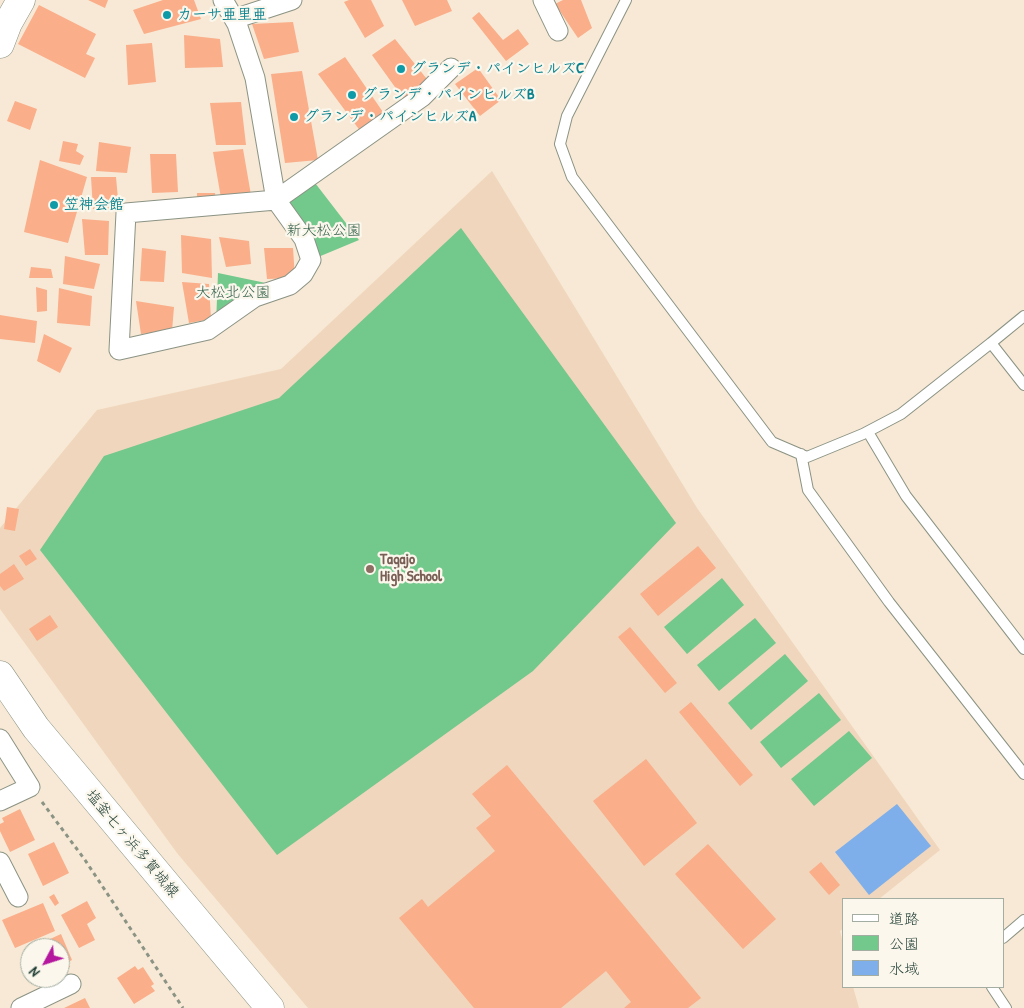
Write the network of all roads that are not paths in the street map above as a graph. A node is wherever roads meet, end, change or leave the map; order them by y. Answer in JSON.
{"nodes":[{"id":1,"x":21,"y":0,"type":"edge"},
{"id":2,"x":223,"y":0,"type":"edge"},
{"id":3,"x":292,"y":0,"type":"edge"},
{"id":4,"x":543,"y":0,"type":"edge"},
{"id":5,"x":626,"y":0,"type":"edge"},
{"id":6,"x":234,"y":19,"type":"junction"},
{"id":7,"x":558,"y":31,"type":"dead end"},
{"id":8,"x":0,"y":44,"type":"edge"},
{"id":9,"x":452,"y":68,"type":"dead end"},
{"id":10,"x":276,"y":200,"type":"junction"},
{"id":11,"x":1024,"y":316,"type":"edge"},
{"id":12,"x":991,"y":343,"type":"junction"},
{"id":13,"x":1024,"y":385,"type":"edge"},
{"id":14,"x":868,"y":432,"type":"junction"},
{"id":15,"x":801,"y":454,"type":"junction"},
{"id":16,"x":1024,"y":648,"type":"edge"},
{"id":17,"x":0,"y":675,"type":"edge"},
{"id":18,"x":0,"y":739,"type":"edge"},
{"id":19,"x":1024,"y":774,"type":"edge"},
{"id":20,"x":0,"y":802,"type":"edge"},
{"id":21,"x":0,"y":862,"type":"edge"},
{"id":22,"x":18,"y":897,"type":"dead end"},
{"id":23,"x":1024,"y":920,"type":"edge"},
{"id":24,"x":1004,"y":937,"type":"edge"},
{"id":25,"x":71,"y":984,"type":"dead end"},
{"id":26,"x":993,"y":988,"type":"edge"},
{"id":27,"x":21,"y":1008,"type":"edge"},
{"id":28,"x":270,"y":1008,"type":"edge"},
{"id":29,"x":1006,"y":1008,"type":"edge"}],
"edges":[{"from":1,"to":8,"type":"main road"},
{"from":2,"to":6,"type":"street"},
{"from":3,"to":6,"type":"street"},
{"from":4,"to":7,"type":"street"},
{"from":5,"to":15,"type":"lane"},
{"from":6,"to":10,"type":"street"},
{"from":9,"to":10,"type":"street"},
{"from":10,"to":10,"type":"street"},
{"from":11,"to":12,"type":"lane"},
{"from":12,"to":13,"type":"lane"},
{"from":12,"to":14,"type":"lane"},
{"from":14,"to":15,"type":"lane"},
{"from":14,"to":16,"type":"lane"},
{"from":15,"to":19,"type":"lane"},
{"from":17,"to":28,"type":"main road","name":"塩釜七ヶ浜多賀城線"},
{"from":18,"to":20,"type":"street"},
{"from":21,"to":22,"type":"street"},
{"from":23,"to":24,"type":"lane"},
{"from":25,"to":27,"type":"street"},
{"from":26,"to":29,"type":"lane"}]}
